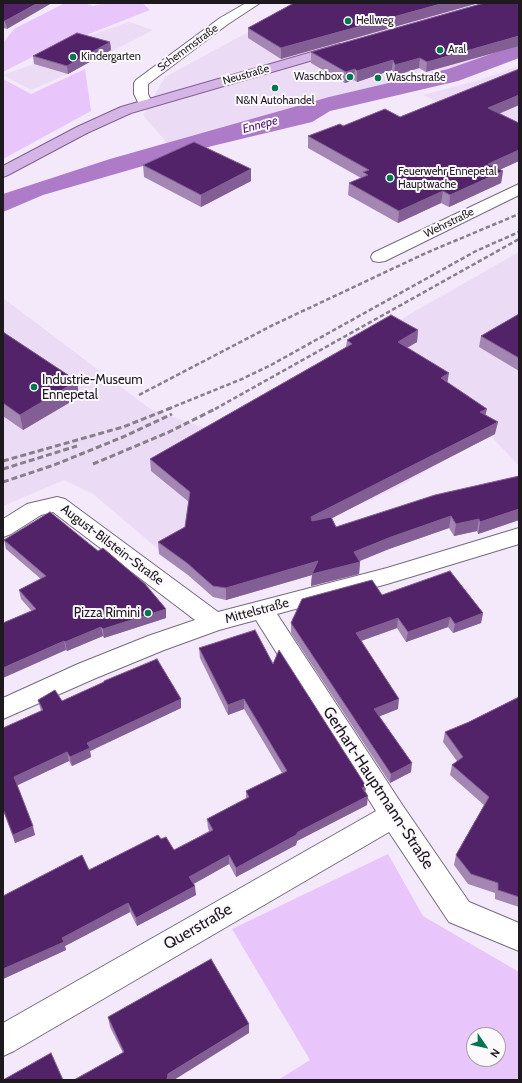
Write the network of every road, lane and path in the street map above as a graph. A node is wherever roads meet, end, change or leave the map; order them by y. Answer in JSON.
{"nodes":[{"id":1,"x":254,"y":3,"type":"edge"},
{"id":2,"x":354,"y":44,"type":"edge"},
{"id":3,"x":145,"y":103,"type":"junction"},
{"id":4,"x":3,"y":172,"type":"edge"},
{"id":5,"x":519,"y":189,"type":"edge"},
{"id":6,"x":379,"y":257,"type":"dead end"},
{"id":7,"x":3,"y":529,"type":"edge"},
{"id":8,"x":519,"y":536,"type":"edge"},
{"id":9,"x":262,"y":610,"type":"junction"},
{"id":10,"x":215,"y":622,"type":"junction"},
{"id":11,"x":3,"y":709,"type":"edge"},
{"id":12,"x":393,"y":815,"type":"junction"},
{"id":13,"x":519,"y":937,"type":"edge"},
{"id":14,"x":3,"y":1040,"type":"edge"}],
"edges":[{"from":1,"to":3,"type":"street","name":"Schemmstraße"},
{"from":2,"to":3,"type":"main road","name":"Neustraße"},
{"from":3,"to":4,"type":"main road","name":"Neustraße"},
{"from":5,"to":6,"type":"street","name":"Wehrstraße"},
{"from":7,"to":10,"type":"street","name":"August-Bilstein-Straße"},
{"from":8,"to":9,"type":"street","name":"Mittelstraße"},
{"from":9,"to":10,"type":"street","name":"Mittelstraße"},
{"from":9,"to":12,"type":"street","name":"Gerhart-Hauptmann-Straße"},
{"from":10,"to":11,"type":"street","name":"Mittelstraße"},
{"from":12,"to":13,"type":"street","name":"Gerhart-Hauptmann-Straße"},
{"from":12,"to":14,"type":"street","name":"Querstraße"}]}
